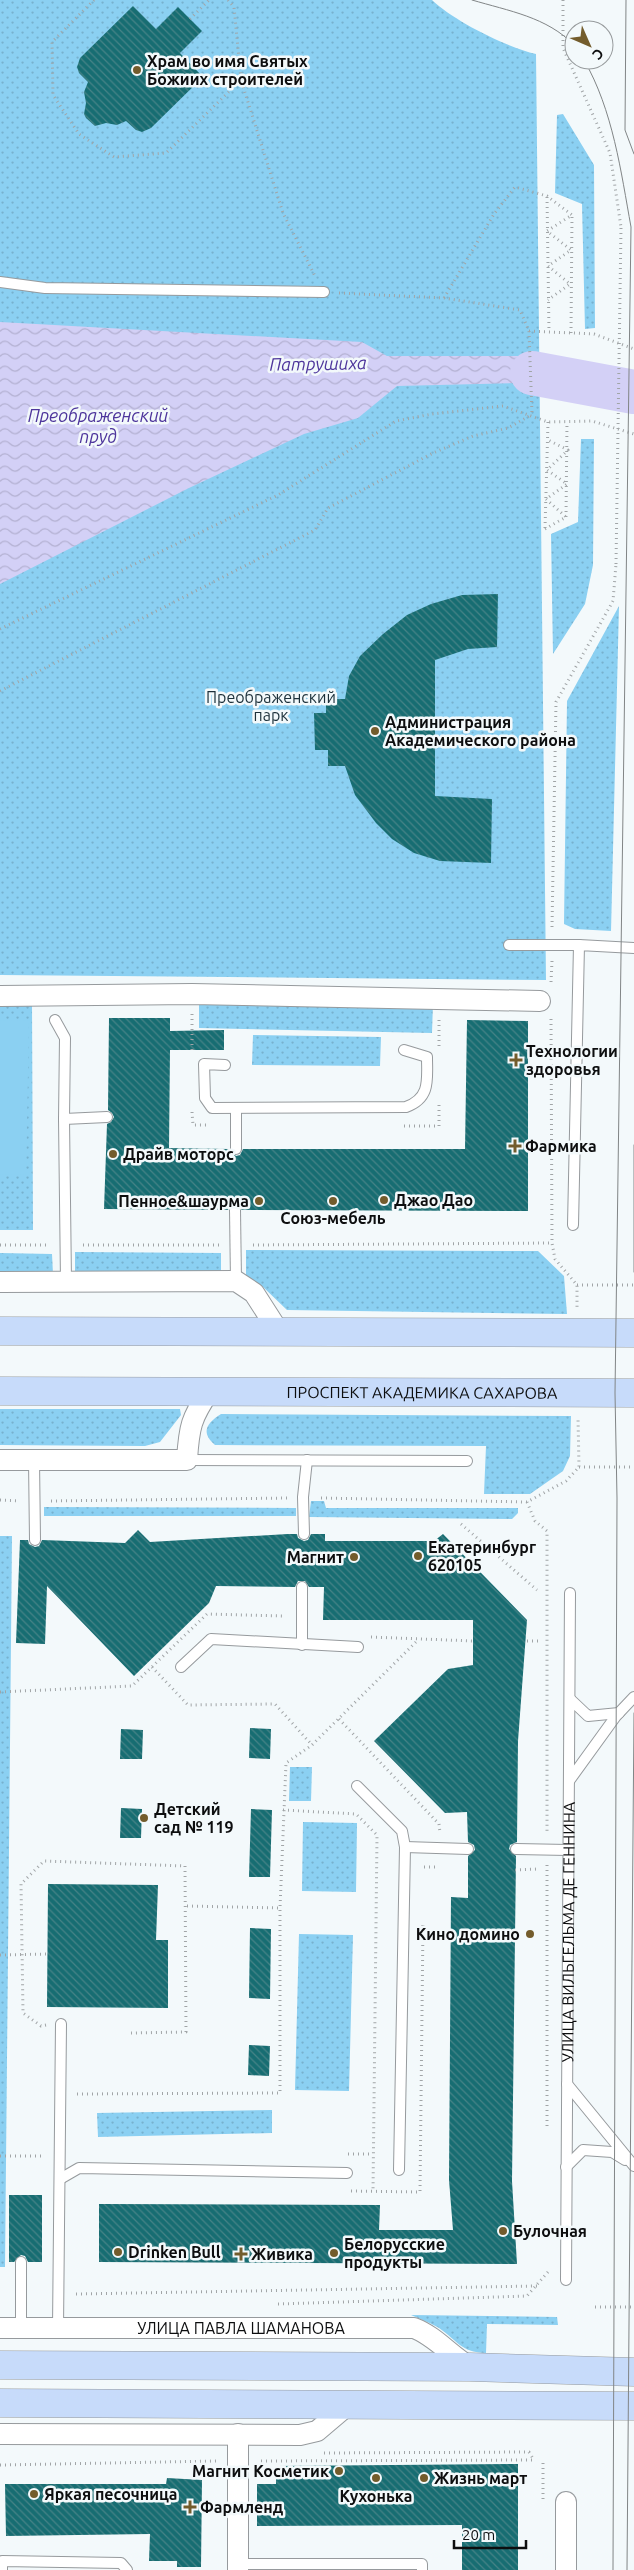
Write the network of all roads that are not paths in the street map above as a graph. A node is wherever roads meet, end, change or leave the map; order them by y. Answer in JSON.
{"nodes":[{"id":1,"x":0,"y":282,"type":"edge"},
{"id":2,"x":324,"y":292,"type":"road end"},
{"id":3,"x":509,"y":944,"type":"dead end"},
{"id":4,"x":579,"y":945,"type":"junction"},
{"id":5,"x":634,"y":948,"type":"edge"},
{"id":6,"x":0,"y":996,"type":"edge"},
{"id":7,"x":540,"y":1002,"type":"dead end"},
{"id":8,"x":55,"y":1020,"type":"dead end"},
{"id":9,"x":404,"y":1050,"type":"dead end"},
{"id":10,"x":225,"y":1065,"type":"dead end"},
{"id":11,"x":236,"y":1108,"type":"junction"},
{"id":12,"x":107,"y":1117,"type":"dead end"},
{"id":13,"x":64,"y":1119,"type":"junction"},
{"id":14,"x":236,"y":1149,"type":"dead end"},
{"id":15,"x":235,"y":1210,"type":"dead end"},
{"id":16,"x":573,"y":1225,"type":"dead end"},
{"id":17,"x":236,"y":1280,"type":"junction"},
{"id":18,"x":0,"y":1282,"type":"edge"},
{"id":19,"x":66,"y":1282,"type":"junction"},
{"id":20,"x":0,"y":1331,"type":"edge"},
{"id":21,"x":279,"y":1332,"type":"junction"},
{"id":22,"x":634,"y":1333,"type":"edge"},
{"id":23,"x":210,"y":1390,"type":"junction"},
{"id":24,"x":0,"y":1391,"type":"edge"},
{"id":25,"x":634,"y":1393,"type":"edge"},
{"id":26,"x":0,"y":1460,"type":"edge"},
{"id":27,"x":34,"y":1460,"type":"junction"},
{"id":28,"x":187,"y":1460,"type":"junction"},
{"id":29,"x":307,"y":1460,"type":"junction"},
{"id":30,"x":467,"y":1460,"type":"dead end"},
{"id":31,"x":304,"y":1534,"type":"dead end"},
{"id":32,"x":35,"y":1540,"type":"dead end"},
{"id":33,"x":302,"y":1587,"type":"dead end"},
{"id":34,"x":570,"y":1593,"type":"dead end"},
{"id":35,"x":302,"y":1645,"type":"junction"},
{"id":36,"x":358,"y":1647,"type":"dead end"},
{"id":37,"x":181,"y":1667,"type":"dead end"},
{"id":38,"x":634,"y":1697,"type":"edge"},
{"id":39,"x":570,"y":1698,"type":"junction"},
{"id":40,"x":619,"y":1713,"type":"junction"},
{"id":41,"x":569,"y":1781,"type":"junction"},
{"id":42,"x":357,"y":1786,"type":"dead end"},
{"id":43,"x":405,"y":1848,"type":"junction"},
{"id":44,"x":468,"y":1848,"type":"dead end"},
{"id":45,"x":516,"y":1849,"type":"dead end"},
{"id":46,"x":568,"y":1850,"type":"junction"},
{"id":47,"x":61,"y":2024,"type":"road end"},
{"id":48,"x":567,"y":2084,"type":"junction"},
{"id":49,"x":634,"y":2166,"type":"edge"},
{"id":50,"x":566,"y":2168,"type":"junction"},
{"id":51,"x":398,"y":2170,"type":"dead end"},
{"id":52,"x":347,"y":2174,"type":"dead end"},
{"id":53,"x":60,"y":2180,"type":"junction"},
{"id":54,"x":20,"y":2262,"type":"dead end"},
{"id":55,"x":566,"y":2280,"type":"dead end"},
{"id":56,"x":0,"y":2328,"type":"edge"},
{"id":57,"x":21,"y":2328,"type":"junction"},
{"id":58,"x":58,"y":2328,"type":"junction"},
{"id":59,"x":0,"y":2365,"type":"edge"},
{"id":60,"x":470,"y":2367,"type":"junction"},
{"id":61,"x":634,"y":2372,"type":"edge"},
{"id":62,"x":0,"y":2403,"type":"edge"},
{"id":63,"x":350,"y":2403,"type":"junction"},
{"id":64,"x":634,"y":2406,"type":"edge"},
{"id":65,"x":0,"y":2434,"type":"edge"},
{"id":66,"x":238,"y":2434,"type":"junction"},
{"id":67,"x":566,"y":2502,"type":"dead end"},
{"id":68,"x":238,"y":2567,"type":"edge"},
{"id":69,"x":2,"y":2570,"type":"edge"},
{"id":70,"x":127,"y":2570,"type":"edge"},
{"id":71,"x":422,"y":2570,"type":"edge"},
{"id":72,"x":566,"y":2570,"type":"edge"}],
"edges":[{"from":1,"to":2,"type":"lane"},
{"from":3,"to":4,"type":"lane"},
{"from":4,"to":5,"type":"lane"},
{"from":4,"to":16,"type":"lane"},
{"from":6,"to":7,"type":"street"},
{"from":8,"to":13,"type":"lane"},
{"from":9,"to":11,"type":"lane"},
{"from":10,"to":11,"type":"lane"},
{"from":11,"to":14,"type":"lane"},
{"from":12,"to":13,"type":"lane"},
{"from":13,"to":19,"type":"lane"},
{"from":15,"to":17,"type":"lane"},
{"from":17,"to":19,"type":"street"},
{"from":17,"to":21,"type":"street"},
{"from":18,"to":19,"type":"street"},
{"from":20,"to":21,"type":"main road"},
{"from":21,"to":22,"type":"main road"},
{"from":23,"to":24,"type":"main road","name":"ПРОСПЕКТ АКАДЕМИКА САХАРОВА"},
{"from":23,"to":25,"type":"main road","name":"ПРОСПЕКТ АКАДЕМИКА САХАРОВА"},
{"from":23,"to":28,"type":"street"},
{"from":26,"to":27,"type":"street"},
{"from":27,"to":28,"type":"street"},
{"from":27,"to":32,"type":"lane"},
{"from":28,"to":29,"type":"lane"},
{"from":29,"to":30,"type":"lane"},
{"from":29,"to":31,"type":"lane"},
{"from":33,"to":35,"type":"lane"},
{"from":34,"to":39,"type":"lane","name":"УЛИЦА ВИЛЬГЕЛЬМА ДЕ ГЕННИНА"},
{"from":35,"to":36,"type":"lane"},
{"from":35,"to":37,"type":"lane"},
{"from":38,"to":40,"type":"lane","name":"УЛИЦА ВИЛЬГЕЛЬМА ДЕ ГЕННИНА"},
{"from":39,"to":40,"type":"lane"},
{"from":39,"to":41,"type":"lane","name":"УЛИЦА ВИЛЬГЕЛЬМА ДЕ ГЕННИНА"},
{"from":40,"to":41,"type":"lane","name":"УЛИЦА ВИЛЬГЕЛЬМА ДЕ ГЕННИНА"},
{"from":41,"to":46,"type":"lane","name":"УЛИЦА ВИЛЬГЕЛЬМА ДЕ ГЕННИНА"},
{"from":42,"to":43,"type":"lane"},
{"from":43,"to":44,"type":"lane"},
{"from":43,"to":51,"type":"lane"},
{"from":45,"to":46,"type":"lane"},
{"from":46,"to":48,"type":"lane","name":"УЛИЦА ВИЛЬГЕЛЬМА ДЕ ГЕННИНА"},
{"from":47,"to":53,"type":"lane"},
{"from":48,"to":49,"type":"lane","name":"УЛИЦА ВИЛЬГЕЛЬМА ДЕ ГЕННИНА"},
{"from":48,"to":50,"type":"lane","name":"УЛИЦА ВИЛЬГЕЛЬМА ДЕ ГЕННИНА"},
{"from":49,"to":50,"type":"lane","name":"УЛИЦА ВИЛЬГЕЛЬМА ДЕ ГЕННИНА"},
{"from":50,"to":55,"type":"lane","name":"УЛИЦА ВИЛЬГЕЛЬМА ДЕ ГЕННИНА"},
{"from":52,"to":53,"type":"lane"},
{"from":53,"to":58,"type":"lane"},
{"from":54,"to":57,"type":"lane"},
{"from":56,"to":57,"type":"street","name":"УЛИЦА ПАВЛА ШАМАНОВА"},
{"from":57,"to":58,"type":"street","name":"УЛИЦА ПАВЛА ШАМАНОВА"},
{"from":58,"to":60,"type":"street","name":"УЛИЦА ПАВЛА ШАМАНОВА"},
{"from":59,"to":60,"type":"main road","name":"УЛИЦА ПАВЛА ШАМАНОВА"},
{"from":60,"to":61,"type":"main road","name":"УЛИЦА ПАВЛА ШАМАНОВА"},
{"from":62,"to":63,"type":"main road"},
{"from":63,"to":64,"type":"main road"},
{"from":63,"to":66,"type":"street"},
{"from":65,"to":66,"type":"street"},
{"from":66,"to":68,"type":"street"},
{"from":67,"to":72,"type":"street"},
{"from":68,"to":71,"type":"lane"},
{"from":69,"to":70,"type":"lane"}]}
